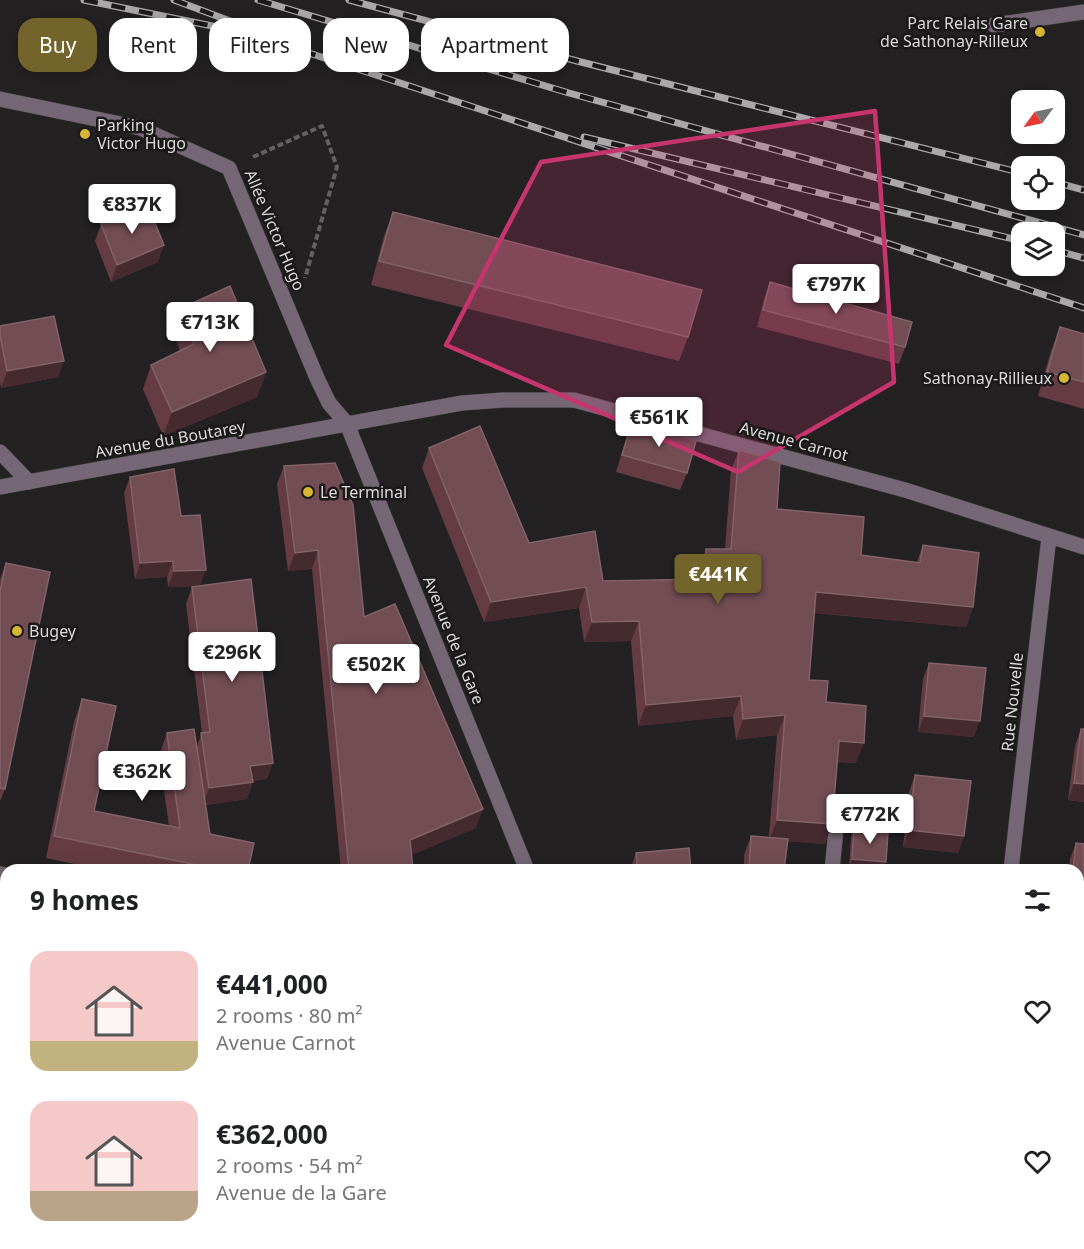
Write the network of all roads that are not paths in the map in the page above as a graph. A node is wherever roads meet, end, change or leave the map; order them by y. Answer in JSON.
{"nodes":[{"id":1,"x":1084,"y":12,"type":"edge"},
{"id":2,"x":994,"y":25,"type":"dead end"},
{"id":3,"x":0,"y":99,"type":"edge"},
{"id":4,"x":347,"y":424,"type":"junction"},
{"id":5,"x":0,"y":452,"type":"edge"},
{"id":6,"x":29,"y":482,"type":"junction"},
{"id":7,"x":0,"y":487,"type":"edge"},
{"id":8,"x":1049,"y":537,"type":"junction"},
{"id":9,"x":1084,"y":547,"type":"edge"},
{"id":10,"x":838,"y":809,"type":"edge"},
{"id":11,"x":525,"y":864,"type":"edge"},
{"id":12,"x":833,"y":864,"type":"edge"},
{"id":13,"x":1012,"y":864,"type":"edge"}],
"edges":[{"from":1,"to":2,"type":"street"},
{"from":3,"to":4,"type":"street","name":"Allée Victor Hugo"},
{"from":4,"to":6,"type":"street","name":"Avenue du Boutarey"},
{"from":4,"to":8,"type":"street","name":"Avenue Carnot"},
{"from":4,"to":11,"type":"street","name":"Avenue de la Gare"},
{"from":5,"to":6,"type":"street"},
{"from":6,"to":7,"type":"street","name":"Avenue du Boutarey"},
{"from":8,"to":9,"type":"street","name":"Avenue Carnot"},
{"from":8,"to":13,"type":"street","name":"Rue Nouvelle"},
{"from":10,"to":12,"type":"street"}]}
